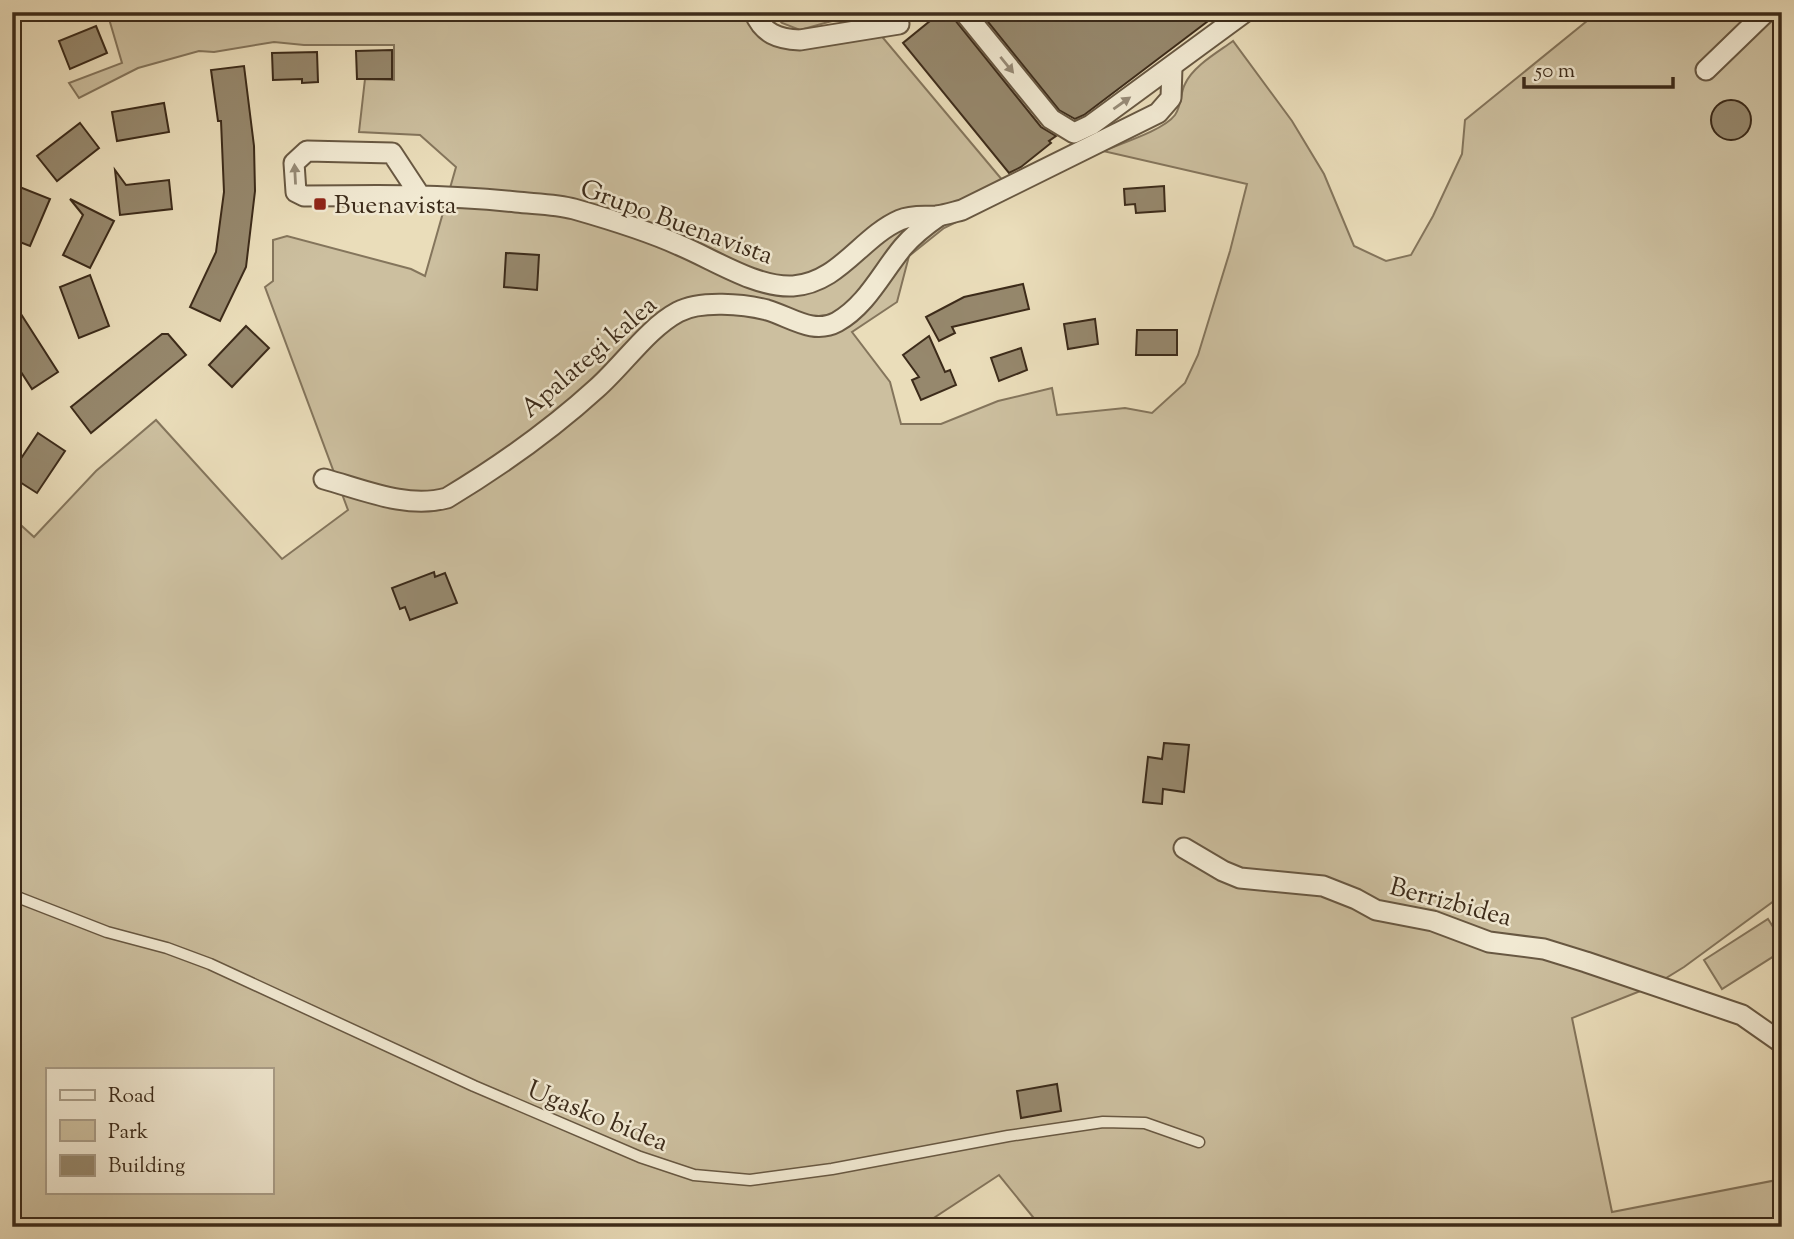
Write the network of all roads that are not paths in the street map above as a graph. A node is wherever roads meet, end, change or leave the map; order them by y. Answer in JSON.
{"nodes":[{"id":1,"x":754,"y":12,"type":"edge"},
{"id":2,"x":964,"y":12,"type":"edge"},
{"id":3,"x":1245,"y":12,"type":"edge"},
{"id":4,"x":1766,"y":12,"type":"edge"},
{"id":5,"x":899,"y":24,"type":"dead end"},
{"id":6,"x":1172,"y":67,"type":"junction"},
{"id":7,"x":1706,"y":70,"type":"dead end"},
{"id":8,"x":419,"y":194,"type":"junction"},
{"id":9,"x":939,"y":216,"type":"junction"},
{"id":10,"x":324,"y":479,"type":"dead end"},
{"id":11,"x":1184,"y":848,"type":"dead end"},
{"id":12,"x":12,"y":895,"type":"edge"},
{"id":13,"x":1782,"y":1043,"type":"edge"},
{"id":14,"x":1199,"y":1142,"type":"dead end"}],
"edges":[{"from":1,"to":5,"type":"street"},
{"from":2,"to":6,"type":"street","one_way":true},
{"from":3,"to":6,"type":"street"},
{"from":4,"to":7,"type":"street"},
{"from":6,"to":9,"type":"street","name":"Grupo Buenavista"},
{"from":8,"to":8,"type":"street","name":"Grupo Buenavista","one_way":true},
{"from":8,"to":9,"type":"street","name":"Grupo Buenavista"},
{"from":9,"to":10,"type":"street","name":"Apalategi kalea"},
{"from":11,"to":13,"type":"street","name":"Berrizbidea"},
{"from":12,"to":14,"type":"lane","name":"Ugasko bidea"}]}
